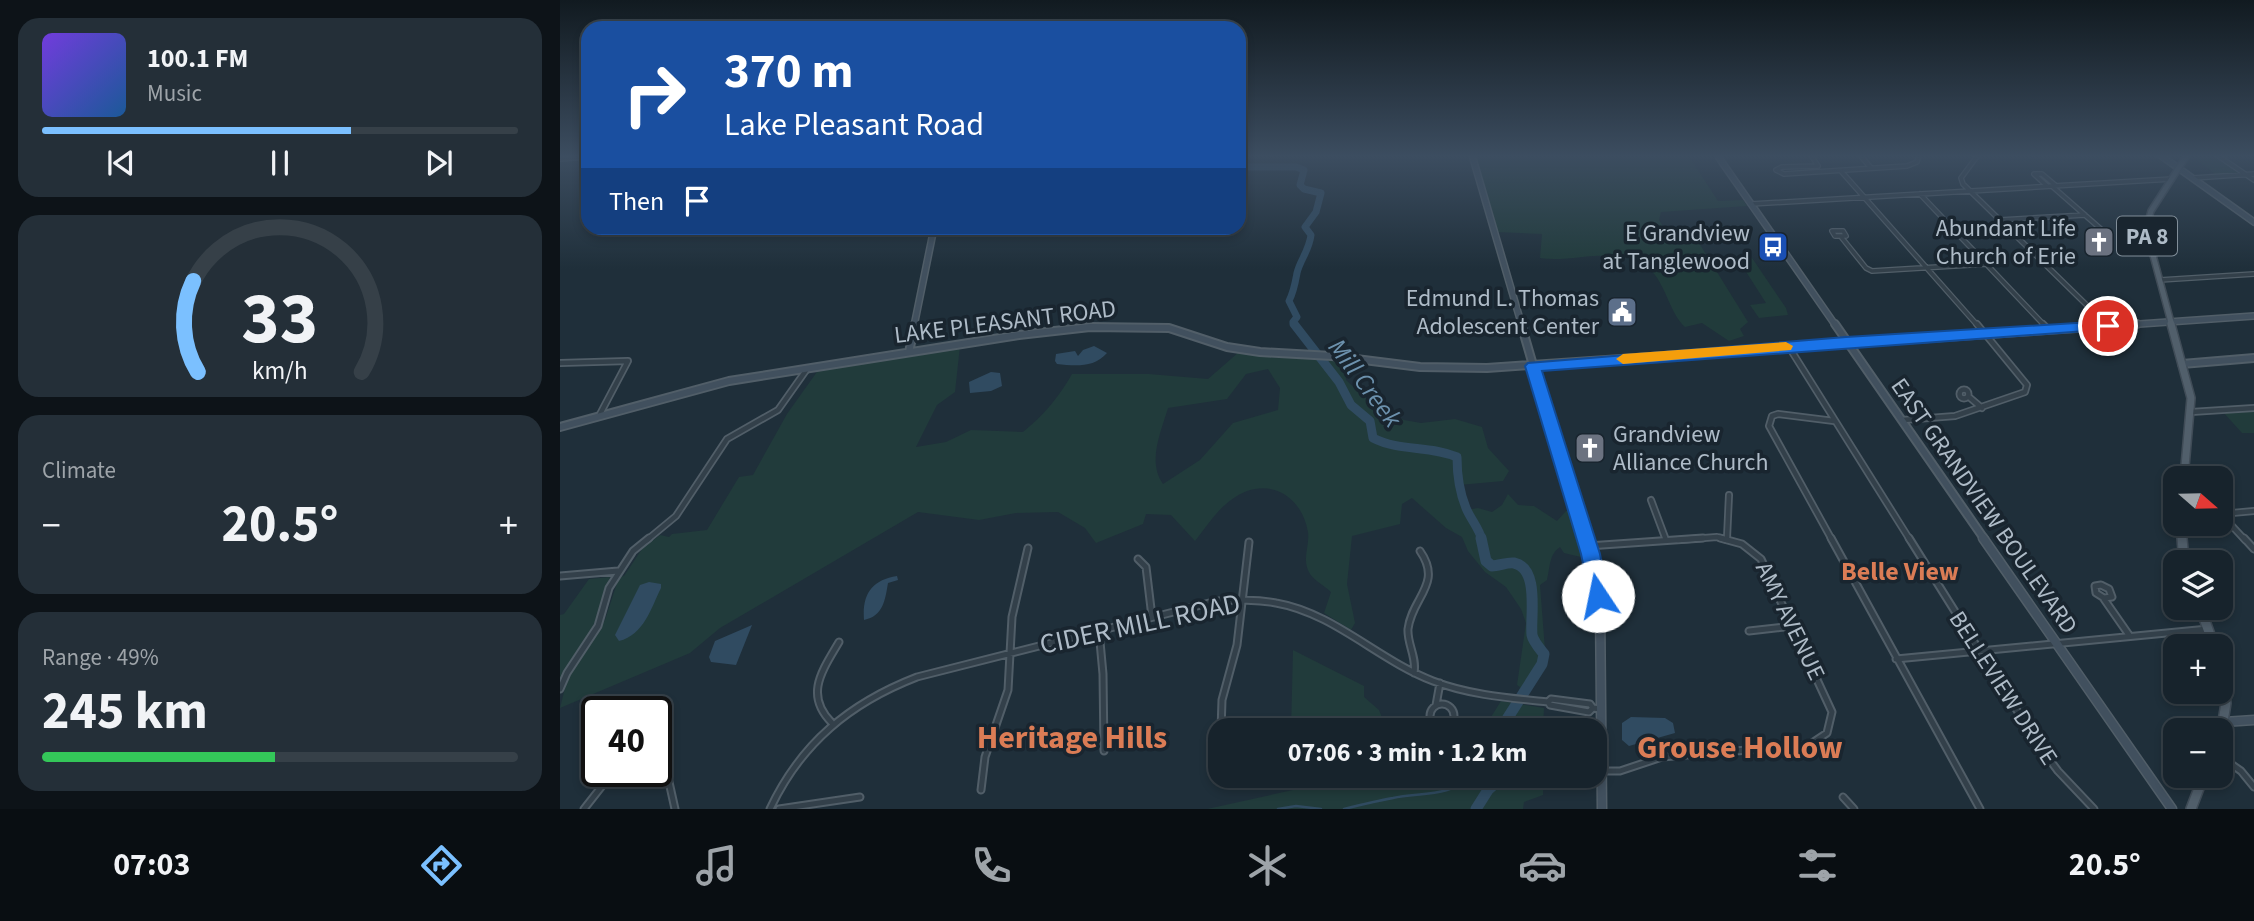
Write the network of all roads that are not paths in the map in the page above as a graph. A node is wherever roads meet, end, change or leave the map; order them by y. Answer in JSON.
{"nodes":[{"id":1,"x":1483,"y":193,"type":"edge"},
{"id":2,"x":1742,"y":193,"type":"edge"},
{"id":3,"x":1860,"y":193,"type":"edge"},
{"id":4,"x":1941,"y":193,"type":"edge"},
{"id":5,"x":1972,"y":193,"type":"edge"},
{"id":6,"x":2060,"y":193,"type":"edge"},
{"id":7,"x":2163,"y":193,"type":"edge"},
{"id":8,"x":2213,"y":193,"type":"edge"},
{"id":9,"x":1920,"y":194,"type":"junction"},
{"id":10,"x":1864,"y":197,"type":"junction"},
{"id":11,"x":1750,"y":204,"type":"junction"},
{"id":12,"x":2085,"y":215,"type":"junction"},
{"id":13,"x":2000,"y":220,"type":"junction"},
{"id":14,"x":2254,"y":222,"type":"edge"},
{"id":15,"x":2102,"y":230,"type":"dead end"},
{"id":16,"x":933,"y":235,"type":"edge"},
{"id":17,"x":1842,"y":237,"type":"dead end"},
{"id":18,"x":1987,"y":264,"type":"junction"},
{"id":19,"x":1926,"y":268,"type":"junction"},
{"id":20,"x":2254,"y":274,"type":"edge"},
{"id":21,"x":2159,"y":280,"type":"junction"},
{"id":22,"x":2254,"y":316,"type":"edge"},
{"id":23,"x":2171,"y":321,"type":"junction"},
{"id":24,"x":2108,"y":326,"type":"junction"},
{"id":25,"x":2049,"y":330,"type":"junction"},
{"id":26,"x":1985,"y":334,"type":"junction"},
{"id":27,"x":1846,"y":342,"type":"junction"},
{"id":28,"x":1788,"y":346,"type":"junction"},
{"id":29,"x":909,"y":352,"type":"junction"},
{"id":30,"x":2254,"y":358,"type":"edge"},
{"id":31,"x":560,"y":363,"type":"edge"},
{"id":32,"x":2182,"y":364,"type":"junction"},
{"id":33,"x":1533,"y":366,"type":"junction"},
{"id":34,"x":807,"y":368,"type":"junction"},
{"id":35,"x":1969,"y":397,"type":"dead end"},
{"id":36,"x":1982,"y":408,"type":"junction"},
{"id":37,"x":2254,"y":408,"type":"edge"},
{"id":38,"x":2192,"y":412,"type":"junction"},
{"id":39,"x":599,"y":416,"type":"junction"},
{"id":40,"x":1835,"y":421,"type":"junction"},
{"id":41,"x":1902,"y":421,"type":"junction"},
{"id":42,"x":560,"y":427,"type":"edge"},
{"id":43,"x":2185,"y":466,"type":"edge"},
{"id":44,"x":1729,"y":495,"type":"dead end"},
{"id":45,"x":1651,"y":500,"type":"dead end"},
{"id":46,"x":2254,"y":511,"type":"edge"},
{"id":47,"x":2233,"y":513,"type":"edge"},
{"id":48,"x":2233,"y":527,"type":"edge"},
{"id":49,"x":1727,"y":538,"type":"junction"},
{"id":50,"x":1666,"y":540,"type":"junction"},
{"id":51,"x":1249,"y":542,"type":"dead end"},
{"id":52,"x":1588,"y":546,"type":"junction"},
{"id":53,"x":1028,"y":548,"type":"dead end"},
{"id":54,"x":2254,"y":549,"type":"edge"},
{"id":55,"x":1420,"y":551,"type":"dead end"},
{"id":56,"x":1138,"y":559,"type":"dead end"},
{"id":57,"x":619,"y":571,"type":"junction"},
{"id":58,"x":560,"y":576,"type":"edge"},
{"id":59,"x":2104,"y":598,"type":"dead end"},
{"id":60,"x":1243,"y":599,"type":"junction"},
{"id":61,"x":1152,"y":617,"type":"junction"},
{"id":62,"x":2205,"y":620,"type":"edge"},
{"id":63,"x":1793,"y":626,"type":"junction"},
{"id":64,"x":2208,"y":629,"type":"junction"},
{"id":65,"x":1099,"y":631,"type":"junction"},
{"id":66,"x":1749,"y":631,"type":"dead end"},
{"id":67,"x":2210,"y":634,"type":"edge"},
{"id":68,"x":2130,"y":635,"type":"junction"},
{"id":69,"x":839,"y":642,"type":"dead end"},
{"id":70,"x":2056,"y":642,"type":"junction"},
{"id":71,"x":1977,"y":650,"type":"junction"},
{"id":72,"x":1012,"y":653,"type":"junction"},
{"id":73,"x":1896,"y":659,"type":"junction"},
{"id":74,"x":1414,"y":673,"type":"junction"},
{"id":75,"x":1440,"y":682,"type":"junction"},
{"id":76,"x":560,"y":689,"type":"edge"},
{"id":77,"x":1436,"y":705,"type":"junction"},
{"id":78,"x":1597,"y":709,"type":"junction"},
{"id":79,"x":1221,"y":718,"type":"edge"},
{"id":80,"x":1597,"y":718,"type":"edge"},
{"id":81,"x":2254,"y":720,"type":"edge"},
{"id":82,"x":2233,"y":721,"type":"edge"},
{"id":83,"x":832,"y":723,"type":"junction"},
{"id":84,"x":1104,"y":751,"type":"dead end"},
{"id":85,"x":2233,"y":765,"type":"edge"},
{"id":86,"x":1607,"y":771,"type":"edge"},
{"id":87,"x":601,"y":787,"type":"edge"},
{"id":88,"x":670,"y":787,"type":"edge"},
{"id":89,"x":2254,"y":787,"type":"edge"},
{"id":90,"x":1601,"y":788,"type":"edge"},
{"id":91,"x":2199,"y":788,"type":"edge"},
{"id":92,"x":981,"y":790,"type":"dead end"},
{"id":93,"x":860,"y":797,"type":"dead end"},
{"id":94,"x":1843,"y":797,"type":"dead end"},
{"id":95,"x":584,"y":809,"type":"edge"},
{"id":96,"x":674,"y":809,"type":"edge"},
{"id":97,"x":770,"y":809,"type":"edge"},
{"id":98,"x":779,"y":809,"type":"edge"},
{"id":99,"x":1602,"y":809,"type":"edge"},
{"id":100,"x":1854,"y":809,"type":"edge"},
{"id":101,"x":1980,"y":809,"type":"edge"},
{"id":102,"x":2094,"y":809,"type":"edge"},
{"id":103,"x":2172,"y":809,"type":"edge"},
{"id":104,"x":2191,"y":809,"type":"edge"}],
"edges":[{"from":1,"to":33,"type":"street"},
{"from":2,"to":11,"type":"street","name":"EAST GRANDVIEW BOULEVARD"},
{"from":3,"to":10,"type":"street"},
{"from":4,"to":9,"type":"street"},
{"from":5,"to":13,"type":"street"},
{"from":6,"to":12,"type":"street"},
{"from":7,"to":21,"type":"main road","number":"PA 8"},
{"from":8,"to":14,"type":"street"},
{"from":9,"to":10,"type":"street"},
{"from":9,"to":18,"type":"street"},
{"from":10,"to":11,"type":"street"},
{"from":10,"to":19,"type":"street"},
{"from":11,"to":27,"type":"street","name":"EAST GRANDVIEW BOULEVARD"},
{"from":12,"to":13,"type":"street"},
{"from":12,"to":15,"type":"street"},
{"from":13,"to":24,"type":"street"},
{"from":16,"to":29,"type":"street"},
{"from":17,"to":19,"type":"street"},
{"from":18,"to":19,"type":"street"},
{"from":18,"to":25,"type":"street"},
{"from":19,"to":26,"type":"street"},
{"from":20,"to":21,"type":"street"},
{"from":21,"to":23,"type":"main road","number":"PA 8"},
{"from":22,"to":23,"type":"street","name":"LAKE PLEASANT ROAD"},
{"from":23,"to":24,"type":"street","name":"LAKE PLEASANT ROAD"},
{"from":23,"to":32,"type":"main road","number":"PA 8"},
{"from":24,"to":25,"type":"street","name":"LAKE PLEASANT ROAD"},
{"from":25,"to":26,"type":"street","name":"LAKE PLEASANT ROAD"},
{"from":26,"to":27,"type":"street","name":"LAKE PLEASANT ROAD"},
{"from":26,"to":36,"type":"street"},
{"from":27,"to":28,"type":"street","name":"LAKE PLEASANT ROAD"},
{"from":27,"to":41,"type":"street","name":"EAST GRANDVIEW BOULEVARD"},
{"from":28,"to":33,"type":"street","name":"LAKE PLEASANT ROAD"},
{"from":28,"to":40,"type":"street","name":"BELLEVIEW DRIVE"},
{"from":29,"to":33,"type":"street","name":"LAKE PLEASANT ROAD"},
{"from":29,"to":34,"type":"street","name":"LAKE PLEASANT ROAD"},
{"from":30,"to":32,"type":"street"},
{"from":31,"to":39,"type":"street"},
{"from":32,"to":38,"type":"main road","number":"PA 8"},
{"from":33,"to":52,"type":"street"},
{"from":34,"to":39,"type":"street","name":"LAKE PLEASANT ROAD"},
{"from":34,"to":57,"type":"street"},
{"from":35,"to":36,"type":"street"},
{"from":36,"to":41,"type":"street"},
{"from":37,"to":38,"type":"street"},
{"from":38,"to":43,"type":"main road","number":"PA 8"},
{"from":39,"to":42,"type":"street","name":"LAKE PLEASANT ROAD"},
{"from":40,"to":71,"type":"street","name":"BELLEVIEW DRIVE"},
{"from":40,"to":73,"type":"street"},
{"from":41,"to":70,"type":"street","name":"EAST GRANDVIEW BOULEVARD"},
{"from":44,"to":49,"type":"street"},
{"from":45,"to":50,"type":"street"},
{"from":46,"to":47,"type":"street"},
{"from":48,"to":54,"type":"street"},
{"from":49,"to":50,"type":"street"},
{"from":49,"to":63,"type":"street","name":"AMY AVENUE"},
{"from":50,"to":52,"type":"street"},
{"from":51,"to":60,"type":"street"},
{"from":52,"to":78,"type":"street"},
{"from":53,"to":72,"type":"street"},
{"from":55,"to":74,"type":"street"},
{"from":56,"to":61,"type":"street"},
{"from":57,"to":58,"type":"street"},
{"from":57,"to":76,"type":"street"},
{"from":59,"to":68,"type":"street"},
{"from":60,"to":61,"type":"street","name":"CIDER MILL ROAD"},
{"from":60,"to":74,"type":"street","name":"CIDER MILL ROAD"},
{"from":60,"to":79,"type":"street"},
{"from":61,"to":65,"type":"street","name":"CIDER MILL ROAD"},
{"from":62,"to":64,"type":"main road"},
{"from":63,"to":66,"type":"street"},
{"from":63,"to":86,"type":"street","name":"AMY AVENUE"},
{"from":64,"to":67,"type":"main road"},
{"from":64,"to":68,"type":"street"},
{"from":65,"to":72,"type":"street","name":"CIDER MILL ROAD"},
{"from":65,"to":84,"type":"street"},
{"from":68,"to":70,"type":"street"},
{"from":69,"to":83,"type":"street"},
{"from":70,"to":71,"type":"street"},
{"from":70,"to":103,"type":"street","name":"EAST GRANDVIEW BOULEVARD"},
{"from":71,"to":73,"type":"street"},
{"from":71,"to":102,"type":"street","name":"BELLEVIEW DRIVE"},
{"from":72,"to":83,"type":"street","name":"CIDER MILL ROAD"},
{"from":72,"to":92,"type":"street"},
{"from":73,"to":101,"type":"street"},
{"from":74,"to":75,"type":"street","name":"CIDER MILL ROAD"},
{"from":75,"to":77,"type":"street"},
{"from":75,"to":78,"type":"street","name":"CIDER MILL ROAD"},
{"from":77,"to":77,"type":"street"},
{"from":78,"to":80,"type":"street"},
{"from":81,"to":82,"type":"street"},
{"from":83,"to":97,"type":"street","name":"CIDER MILL ROAD"},
{"from":85,"to":89,"type":"street"},
{"from":87,"to":95,"type":"street"},
{"from":88,"to":96,"type":"street"},
{"from":90,"to":99,"type":"street"},
{"from":91,"to":104,"type":"main road"},
{"from":93,"to":98,"type":"street"},
{"from":94,"to":100,"type":"street"}]}
